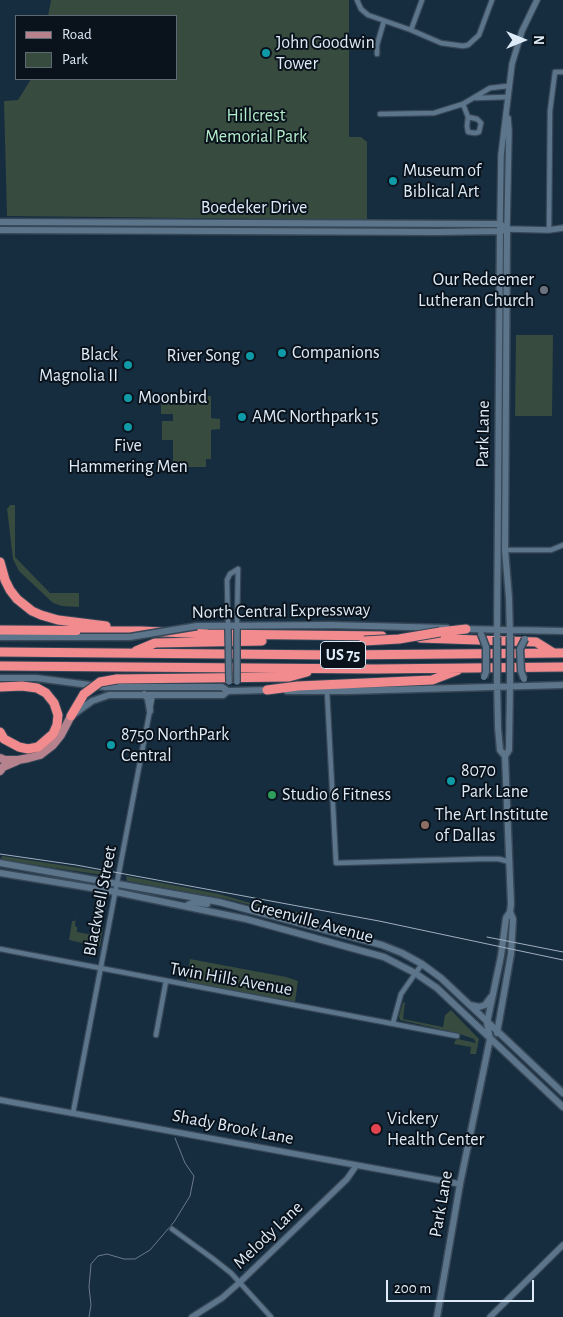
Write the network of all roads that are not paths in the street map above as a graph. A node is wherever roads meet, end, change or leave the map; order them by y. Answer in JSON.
{"nodes":[{"id":1,"x":357,"y":0,"type":"edge"},
{"id":2,"x":422,"y":0,"type":"edge"},
{"id":3,"x":492,"y":0,"type":"edge"},
{"id":4,"x":537,"y":0,"type":"edge"},
{"id":5,"x":384,"y":21,"type":"junction"},
{"id":6,"x":411,"y":30,"type":"junction"},
{"id":7,"x":377,"y":54,"type":"dead end"},
{"id":8,"x":563,"y":72,"type":"edge"},
{"id":9,"x":508,"y":86,"type":"junction"},
{"id":10,"x":492,"y":87,"type":"junction"},
{"id":11,"x":492,"y":97,"type":"junction"},
{"id":12,"x":508,"y":97,"type":"junction"},
{"id":13,"x":475,"y":98,"type":"junction"},
{"id":14,"x":463,"y":104,"type":"junction"},
{"id":15,"x":507,"y":111,"type":"junction"},
{"id":16,"x":380,"y":114,"type":"dead end"},
{"id":17,"x":468,"y":117,"type":"dead end"},
{"id":18,"x":501,"y":153,"type":"junction"},
{"id":19,"x":508,"y":166,"type":"junction"},
{"id":20,"x":0,"y":222,"type":"edge"},
{"id":21,"x":319,"y":223,"type":"junction"},
{"id":22,"x":438,"y":224,"type":"junction"},
{"id":23,"x":250,"y":227,"type":"junction"},
{"id":24,"x":500,"y":228,"type":"junction"},
{"id":25,"x":563,"y":228,"type":"edge"},
{"id":26,"x":507,"y":229,"type":"junction"},
{"id":27,"x":0,"y":230,"type":"edge"},
{"id":28,"x":549,"y":230,"type":"junction"},
{"id":29,"x":318,"y":231,"type":"junction"},
{"id":30,"x":438,"y":232,"type":"junction"},
{"id":31,"x":499,"y":313,"type":"junction"},
{"id":32,"x":507,"y":313,"type":"junction"},
{"id":33,"x":498,"y":449,"type":"junction"},
{"id":34,"x":506,"y":449,"type":"junction"},
{"id":35,"x":497,"y":523,"type":"junction"},
{"id":36,"x":563,"y":545,"type":"edge"},
{"id":37,"x":506,"y":550,"type":"junction"},
{"id":38,"x":0,"y":562,"type":"edge"},
{"id":39,"x":228,"y":627,"type":"junction"},
{"id":40,"x":237,"y":627,"type":"junction"},
{"id":41,"x":466,"y":629,"type":"junction"},
{"id":42,"x":496,"y":629,"type":"junction"},
{"id":43,"x":510,"y":629,"type":"junction"},
{"id":44,"x":0,"y":630,"type":"edge"},
{"id":45,"x":534,"y":630,"type":"junction"},
{"id":46,"x":141,"y":631,"type":"junction"},
{"id":47,"x":563,"y":631,"type":"edge"},
{"id":48,"x":479,"y":632,"type":"junction"},
{"id":49,"x":0,"y":637,"type":"edge"},
{"id":50,"x":0,"y":652,"type":"edge"},
{"id":51,"x":132,"y":653,"type":"junction"},
{"id":52,"x":553,"y":653,"type":"junction"},
{"id":53,"x":563,"y":653,"type":"edge"},
{"id":54,"x":0,"y":666,"type":"edge"},
{"id":55,"x":466,"y":667,"type":"junction"},
{"id":56,"x":563,"y":667,"type":"edge"},
{"id":57,"x":322,"y":668,"type":"junction"},
{"id":58,"x":0,"y":678,"type":"edge"},
{"id":59,"x":497,"y":684,"type":"junction"},
{"id":60,"x":510,"y":684,"type":"junction"},
{"id":61,"x":532,"y":686,"type":"junction"},
{"id":62,"x":563,"y":686,"type":"edge"},
{"id":63,"x":0,"y":687,"type":"edge"},
{"id":64,"x":476,"y":687,"type":"junction"},
{"id":65,"x":267,"y":690,"type":"junction"},
{"id":66,"x":232,"y":691,"type":"junction"},
{"id":67,"x":327,"y":691,"type":"junction"},
{"id":68,"x":144,"y":694,"type":"junction"},
{"id":69,"x":153,"y":694,"type":"junction"},
{"id":70,"x":150,"y":711,"type":"junction"},
{"id":71,"x":71,"y":716,"type":"junction"},
{"id":72,"x":0,"y":732,"type":"edge"},
{"id":73,"x":505,"y":756,"type":"junction"},
{"id":74,"x":0,"y":758,"type":"edge"},
{"id":75,"x":18,"y":760,"type":"junction"},
{"id":76,"x":0,"y":771,"type":"edge"},
{"id":77,"x":510,"y":862,"type":"junction"},
{"id":78,"x":0,"y":864,"type":"edge"},
{"id":79,"x":0,"y":873,"type":"edge"},
{"id":80,"x":117,"y":883,"type":"junction"},
{"id":81,"x":116,"y":892,"type":"junction"},
{"id":82,"x":219,"y":902,"type":"junction"},
{"id":83,"x":185,"y":906,"type":"junction"},
{"id":84,"x":510,"y":912,"type":"junction"},
{"id":85,"x":267,"y":914,"type":"junction"},
{"id":86,"x":264,"y":924,"type":"junction"},
{"id":87,"x":342,"y":934,"type":"junction"},
{"id":88,"x":339,"y":945,"type":"junction"},
{"id":89,"x":0,"y":949,"type":"edge"},
{"id":90,"x":422,"y":964,"type":"junction"},
{"id":91,"x":101,"y":969,"type":"junction"},
{"id":92,"x":415,"y":973,"type":"junction"},
{"id":93,"x":166,"y":982,"type":"junction"},
{"id":94,"x":493,"y":994,"type":"junction"},
{"id":95,"x":466,"y":1002,"type":"junction"},
{"id":96,"x":393,"y":1023,"type":"junction"},
{"id":97,"x":487,"y":1023,"type":"junction"},
{"id":98,"x":498,"y":1032,"type":"junction"},
{"id":99,"x":156,"y":1035,"type":"dead end"},
{"id":100,"x":457,"y":1036,"type":"dead end"},
{"id":101,"x":490,"y":1039,"type":"junction"},
{"id":102,"x":563,"y":1093,"type":"edge"},
{"id":103,"x":0,"y":1100,"type":"edge"},
{"id":104,"x":563,"y":1107,"type":"edge"},
{"id":105,"x":73,"y":1113,"type":"junction"},
{"id":106,"x":356,"y":1166,"type":"junction"},
{"id":107,"x":460,"y":1184,"type":"junction"},
{"id":108,"x":172,"y":1229,"type":"dead end"},
{"id":109,"x":563,"y":1246,"type":"edge"},
{"id":110,"x":239,"y":1283,"type":"junction"},
{"id":111,"x":192,"y":1317,"type":"edge"},
{"id":112,"x":271,"y":1317,"type":"edge"},
{"id":113,"x":437,"y":1317,"type":"edge"},
{"id":114,"x":490,"y":1317,"type":"edge"}],
"edges":[{"from":1,"to":5,"type":"street"},
{"from":2,"to":6,"type":"street"},
{"from":3,"to":6,"type":"street"},
{"from":4,"to":9,"type":"street","name":"Park Lane"},
{"from":5,"to":6,"type":"street"},
{"from":5,"to":7,"type":"street"},
{"from":8,"to":28,"type":"street"},
{"from":9,"to":10,"type":"street"},
{"from":9,"to":12,"type":"street","name":"Park Lane"},
{"from":10,"to":11,"type":"street"},
{"from":10,"to":13,"type":"street"},
{"from":11,"to":12,"type":"street"},
{"from":11,"to":13,"type":"street"},
{"from":12,"to":15,"type":"street","name":"Park Lane"},
{"from":13,"to":14,"type":"street"},
{"from":14,"to":16,"type":"street"},
{"from":14,"to":17,"type":"street"},
{"from":15,"to":18,"type":"street","name":"Park Lane"},
{"from":15,"to":19,"type":"street","name":"Park Lane"},
{"from":18,"to":19,"type":"street"},
{"from":18,"to":24,"type":"street","name":"Park Lane"},
{"from":19,"to":26,"type":"street","name":"Park Lane"},
{"from":20,"to":23,"type":"main road","name":"Boedeker Drive"},
{"from":21,"to":22,"type":"main road","name":"Boedeker Drive"},
{"from":21,"to":23,"type":"main road","name":"Boedeker Drive"},
{"from":21,"to":29,"type":"main road"},
{"from":22,"to":24,"type":"main road","name":"Boedeker Drive"},
{"from":22,"to":30,"type":"main road"},
{"from":23,"to":27,"type":"main road","name":"Boedeker Drive"},
{"from":23,"to":29,"type":"main road","name":"Boedeker Drive"},
{"from":24,"to":26,"type":"main road"},
{"from":24,"to":30,"type":"main road","name":"Boedeker Drive"},
{"from":24,"to":31,"type":"main road","name":"Park Lane"},
{"from":25,"to":28,"type":"street"},
{"from":26,"to":28,"type":"street"},
{"from":26,"to":32,"type":"main road","name":"Park Lane"},
{"from":29,"to":30,"type":"main road","name":"Boedeker Drive"},
{"from":31,"to":32,"type":"main road"},
{"from":31,"to":33,"type":"main road","name":"Park Lane"},
{"from":32,"to":34,"type":"main road","name":"Park Lane"},
{"from":33,"to":34,"type":"main road"},
{"from":33,"to":35,"type":"main road","name":"Park Lane"},
{"from":34,"to":37,"type":"main road","name":"Park Lane"},
{"from":35,"to":37,"type":"main road"},
{"from":35,"to":42,"type":"main road","name":"Park Lane"},
{"from":36,"to":37,"type":"street"},
{"from":37,"to":43,"type":"main road","name":"Park Lane"},
{"from":38,"to":46,"type":"highway"},
{"from":39,"to":40,"type":"main road","name":"North Central Expressway"},
{"from":39,"to":40,"type":"street"},
{"from":39,"to":49,"type":"main road","name":"North Central Expressway","bridge":true},
{"from":39,"to":66,"type":"street","bridge":true},
{"from":40,"to":41,"type":"main road","name":"North Central Expressway"},
{"from":40,"to":66,"type":"street","bridge":true},
{"from":41,"to":48,"type":"main road","name":"North Central Expressway"},
{"from":41,"to":51,"type":"highway","bridge":true},
{"from":42,"to":43,"type":"main road","name":"North Central Expressway"},
{"from":42,"to":48,"type":"main road","name":"North Central Expressway"},
{"from":42,"to":59,"type":"main road","name":"Park Lane","bridge":true},
{"from":43,"to":45,"type":"main road","name":"North Central Expressway"},
{"from":43,"to":60,"type":"main road","name":"Park Lane","bridge":true},
{"from":44,"to":46,"type":"highway"},
{"from":45,"to":47,"type":"main road","name":"North Central Expressway"},
{"from":45,"to":61,"type":"main road","bridge":true},
{"from":46,"to":52,"type":"highway"},
{"from":48,"to":64,"type":"main road","bridge":true},
{"from":50,"to":51,"type":"highway","number":"US 75"},
{"from":51,"to":52,"type":"highway","number":"US 75"},
{"from":52,"to":53,"type":"highway","number":"US 75"},
{"from":54,"to":57,"type":"highway","number":"US 75"},
{"from":55,"to":56,"type":"highway","number":"US 75"},
{"from":55,"to":57,"type":"highway","number":"US 75"},
{"from":55,"to":65,"type":"highway"},
{"from":57,"to":71,"type":"highway","bridge":true},
{"from":58,"to":66,"type":"main road"},
{"from":59,"to":60,"type":"main road"},
{"from":59,"to":64,"type":"main road"},
{"from":59,"to":73,"type":"main road","name":"Park Lane"},
{"from":60,"to":61,"type":"main road"},
{"from":60,"to":73,"type":"main road","name":"Park Lane"},
{"from":61,"to":62,"type":"main road"},
{"from":63,"to":72,"type":"highway"},
{"from":64,"to":67,"type":"main road"},
{"from":65,"to":66,"type":"main road"},
{"from":65,"to":67,"type":"main road"},
{"from":66,"to":69,"type":"main road"},
{"from":67,"to":77,"type":"street"},
{"from":68,"to":69,"type":"main road"},
{"from":68,"to":70,"type":"main road"},
{"from":68,"to":71,"type":"main road"},
{"from":69,"to":70,"type":"street","name":"Blackwell Street"},
{"from":70,"to":80,"type":"street","name":"Blackwell Street"},
{"from":71,"to":75,"type":"main road"},
{"from":73,"to":77,"type":"main road","name":"Park Lane"},
{"from":74,"to":75,"type":"main road"},
{"from":75,"to":76,"type":"main road"},
{"from":77,"to":84,"type":"main road","name":"Park Lane"},
{"from":78,"to":80,"type":"main road","name":"Greenville Avenue"},
{"from":79,"to":81,"type":"main road","name":"Greenville Avenue"},
{"from":80,"to":81,"type":"street","name":"Blackwell Street"},
{"from":80,"to":82,"type":"main road","name":"Greenville Avenue"},
{"from":81,"to":83,"type":"main road","name":"Greenville Avenue"},
{"from":81,"to":91,"type":"street","name":"Blackwell Street"},
{"from":82,"to":83,"type":"main road"},
{"from":82,"to":85,"type":"main road","name":"Greenville Avenue"},
{"from":83,"to":86,"type":"main road","name":"Greenville Avenue"},
{"from":84,"to":94,"type":"main road","name":"Park Lane"},
{"from":84,"to":98,"type":"main road","name":"Park Lane"},
{"from":85,"to":86,"type":"main road"},
{"from":85,"to":87,"type":"main road","name":"Greenville Avenue"},
{"from":86,"to":88,"type":"main road","name":"Greenville Avenue"},
{"from":87,"to":88,"type":"main road"},
{"from":87,"to":90,"type":"main road","name":"Greenville Avenue"},
{"from":88,"to":92,"type":"main road","name":"Greenville Avenue"},
{"from":89,"to":91,"type":"street","name":"Twin Hills Avenue"},
{"from":90,"to":92,"type":"street"},
{"from":90,"to":95,"type":"main road","name":"Greenville Avenue"},
{"from":91,"to":93,"type":"street","name":"Twin Hills Avenue"},
{"from":91,"to":105,"type":"street","name":"Blackwell Street"},
{"from":92,"to":96,"type":"street"},
{"from":92,"to":101,"type":"main road","name":"Greenville Avenue"},
{"from":93,"to":96,"type":"street","name":"Twin Hills Avenue"},
{"from":93,"to":99,"type":"street"},
{"from":94,"to":95,"type":"main road"},
{"from":94,"to":97,"type":"main road","name":"Park Lane"},
{"from":95,"to":97,"type":"main road","name":"Greenville Avenue"},
{"from":96,"to":100,"type":"street","name":"Twin Hills Avenue"},
{"from":97,"to":98,"type":"main road","name":"Greenville Avenue"},
{"from":97,"to":101,"type":"main road","name":"Park Lane"},
{"from":98,"to":101,"type":"main road"},
{"from":98,"to":102,"type":"main road","name":"Greenville Avenue"},
{"from":101,"to":104,"type":"main road","name":"Greenville Avenue"},
{"from":101,"to":107,"type":"main road","name":"Park Lane"},
{"from":103,"to":105,"type":"street","name":"Shady Brook Lane"},
{"from":105,"to":106,"type":"street","name":"Shady Brook Lane"},
{"from":106,"to":107,"type":"street","name":"Shady Brook Lane"},
{"from":106,"to":110,"type":"street","name":"Melody Lane"},
{"from":107,"to":113,"type":"main road","name":"Park Lane"},
{"from":108,"to":110,"type":"street"},
{"from":109,"to":114,"type":"street"},
{"from":110,"to":111,"type":"street","name":"Melody Lane"},
{"from":110,"to":112,"type":"street"}]}
